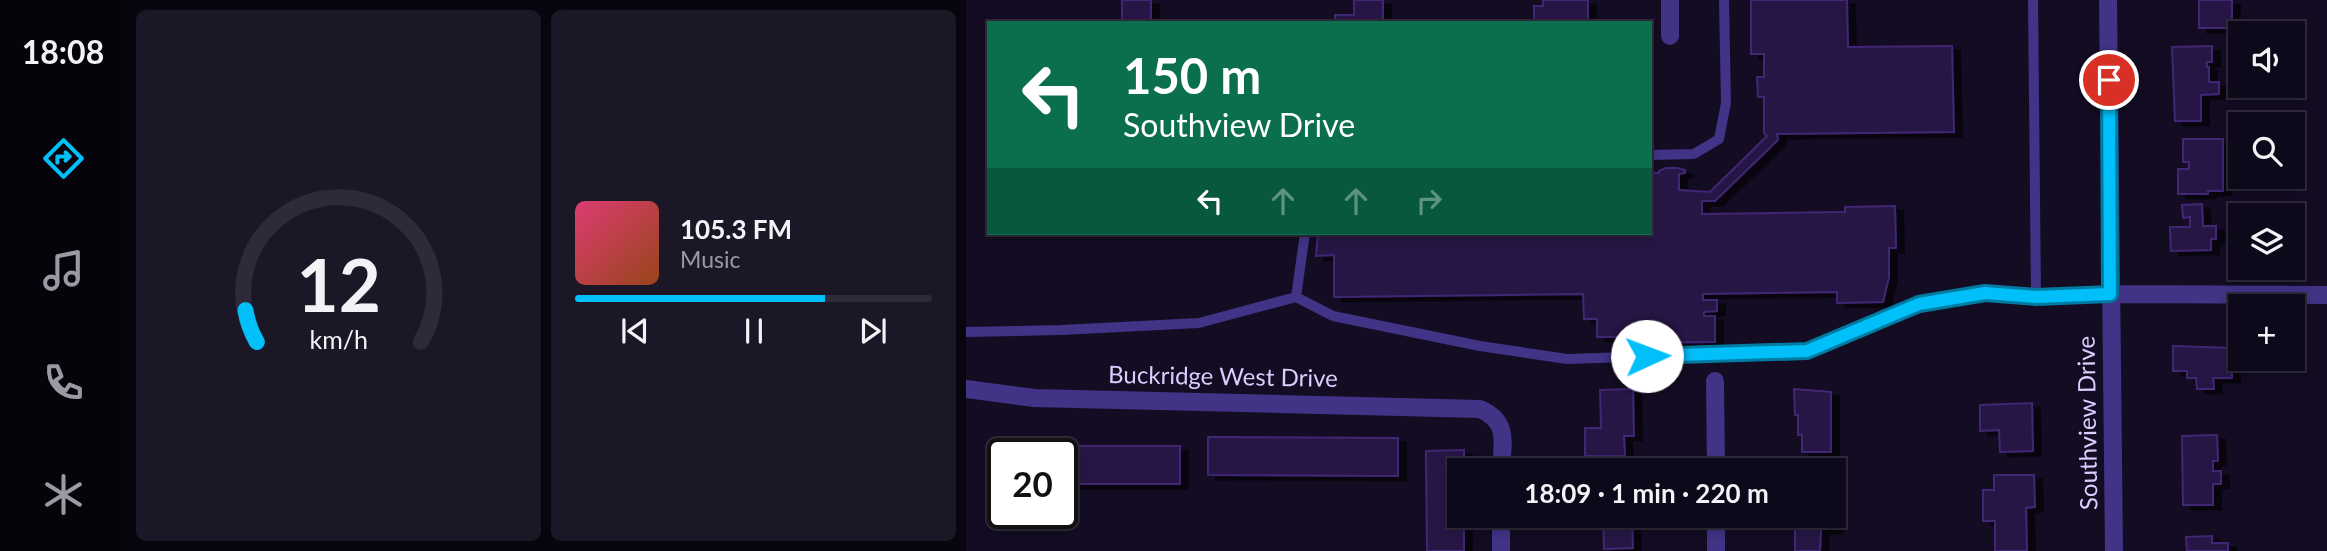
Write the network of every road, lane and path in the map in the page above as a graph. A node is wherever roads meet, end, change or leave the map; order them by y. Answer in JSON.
{"nodes":[{"id":1,"x":1670,"y":0,"type":"edge"},
{"id":2,"x":1724,"y":0,"type":"edge"},
{"id":3,"x":2033,"y":0,"type":"edge"},
{"id":4,"x":2108,"y":0,"type":"edge"},
{"id":5,"x":1670,"y":36,"type":"dead end"},
{"id":6,"x":1652,"y":155,"type":"edge"},
{"id":7,"x":1305,"y":235,"type":"edge"},
{"id":8,"x":2110,"y":294,"type":"junction"},
{"id":9,"x":2327,"y":295,"type":"edge"},
{"id":10,"x":1296,"y":297,"type":"junction"},
{"id":11,"x":2036,"y":297,"type":"junction"},
{"id":12,"x":966,"y":332,"type":"edge"},
{"id":13,"x":1715,"y":381,"type":"dead end"},
{"id":14,"x":966,"y":389,"type":"edge"},
{"id":15,"x":1502,"y":458,"type":"edge"},
{"id":16,"x":1716,"y":458,"type":"edge"},
{"id":17,"x":1501,"y":528,"type":"edge"},
{"id":18,"x":1716,"y":528,"type":"edge"},
{"id":19,"x":1501,"y":551,"type":"edge"},
{"id":20,"x":1716,"y":551,"type":"edge"},
{"id":21,"x":2114,"y":551,"type":"edge"}],
"edges":[{"from":1,"to":5,"type":"street"},
{"from":2,"to":6,"type":"lane"},
{"from":3,"to":11,"type":"lane"},
{"from":4,"to":8,"type":"street","name":"Southview Drive"},
{"from":7,"to":10,"type":"lane"},
{"from":8,"to":9,"type":"street"},
{"from":8,"to":11,"type":"lane"},
{"from":8,"to":21,"type":"street","name":"Southview Drive"},
{"from":10,"to":11,"type":"lane"},
{"from":10,"to":12,"type":"lane"},
{"from":13,"to":16,"type":"street"},
{"from":14,"to":15,"type":"street","name":"Buckridge West Drive"},
{"from":17,"to":19,"type":"street"},
{"from":18,"to":20,"type":"street"}]}
